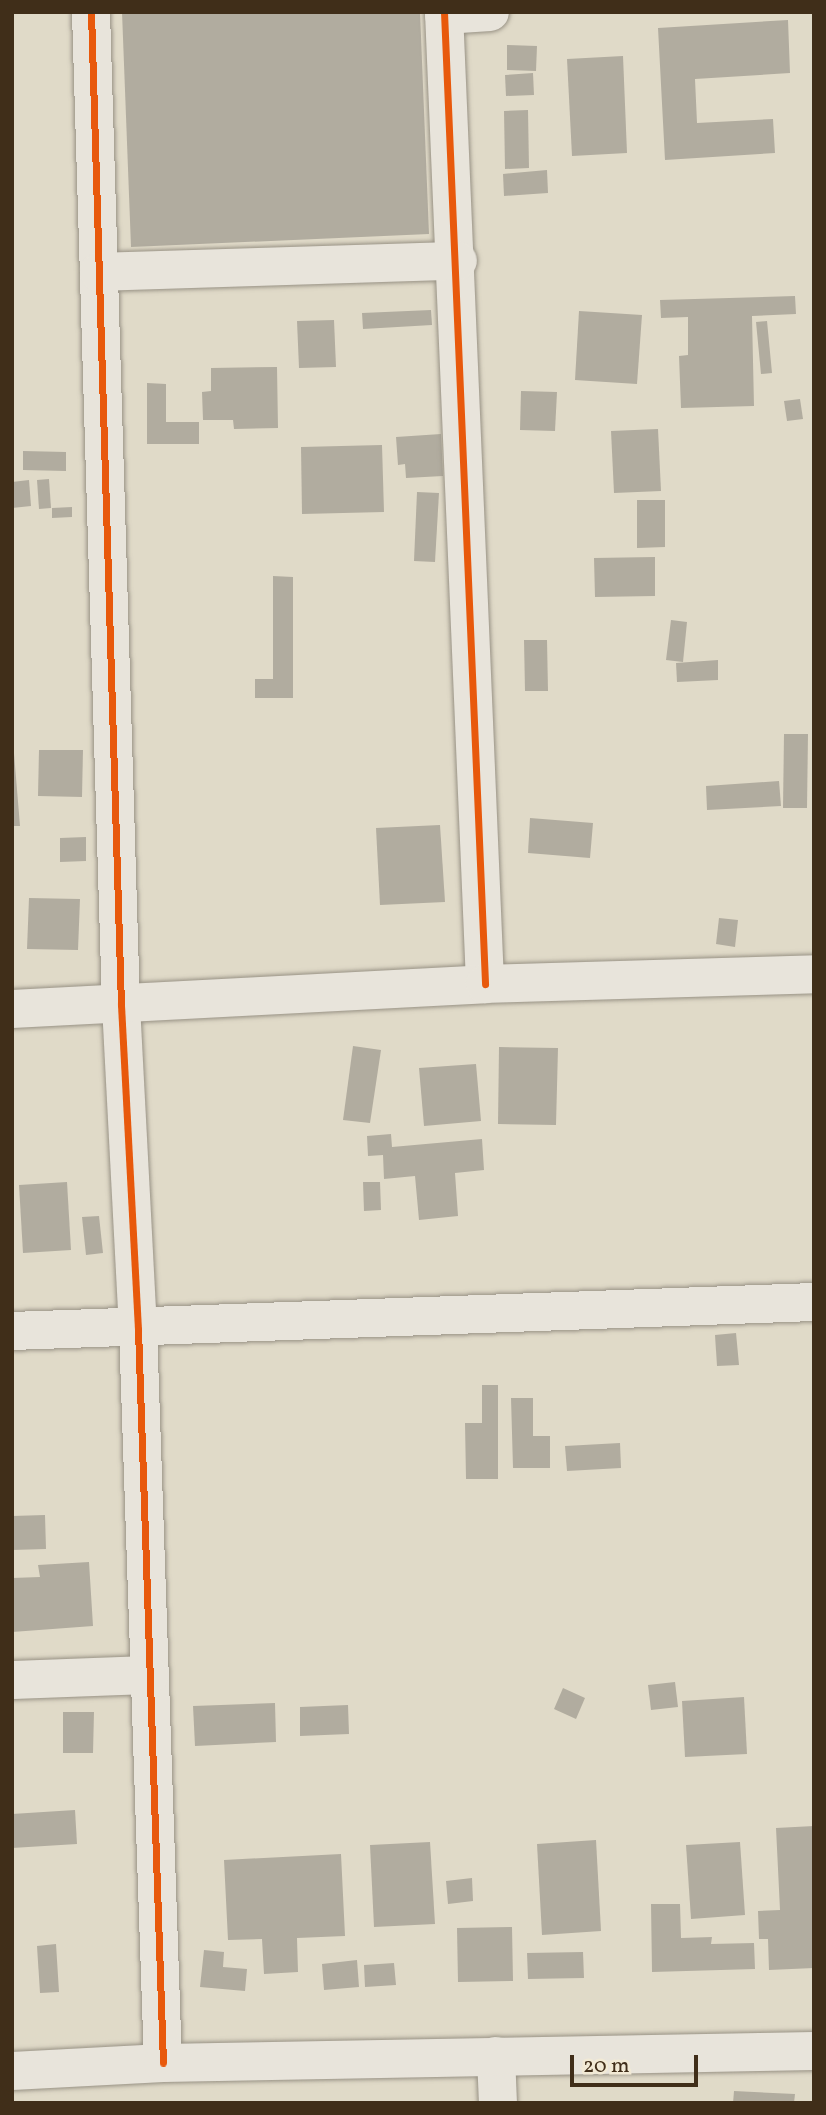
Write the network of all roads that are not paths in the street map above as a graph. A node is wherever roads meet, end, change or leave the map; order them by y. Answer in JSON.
{"nodes":[{"id":1,"x":91,"y":12,"type":"edge"},
{"id":2,"x":490,"y":12,"type":"edge"},
{"id":3,"x":444,"y":14,"type":"edge"},
{"id":4,"x":457,"y":261,"type":"junction"},
{"id":5,"x":99,"y":272,"type":"junction"},
{"id":6,"x":814,"y":974,"type":"edge"},
{"id":7,"x":485,"y":984,"type":"junction"},
{"id":8,"x":121,"y":1005,"type":"junction"},
{"id":9,"x":12,"y":1009,"type":"edge"},
{"id":10,"x":814,"y":1302,"type":"edge"},
{"id":11,"x":138,"y":1329,"type":"junction"},
{"id":12,"x":12,"y":1331,"type":"edge"},
{"id":13,"x":149,"y":1675,"type":"junction"},
{"id":14,"x":12,"y":1680,"type":"edge"},
{"id":15,"x":814,"y":2051,"type":"edge"},
{"id":16,"x":496,"y":2056,"type":"junction"},
{"id":17,"x":163,"y":2063,"type":"junction"},
{"id":18,"x":21,"y":2082,"type":"edge"},
{"id":19,"x":498,"y":2103,"type":"edge"}],
"edges":[{"from":1,"to":5,"type":"street"},
{"from":2,"to":3,"type":"street"},
{"from":3,"to":4,"type":"street"},
{"from":4,"to":5,"type":"street"},
{"from":4,"to":7,"type":"street"},
{"from":5,"to":8,"type":"street"},
{"from":6,"to":7,"type":"street"},
{"from":7,"to":8,"type":"street"},
{"from":8,"to":9,"type":"street"},
{"from":8,"to":11,"type":"street"},
{"from":10,"to":11,"type":"street"},
{"from":11,"to":12,"type":"street"},
{"from":11,"to":13,"type":"street"},
{"from":13,"to":14,"type":"street"},
{"from":13,"to":17,"type":"street"},
{"from":15,"to":16,"type":"street"},
{"from":16,"to":17,"type":"street"},
{"from":16,"to":19,"type":"street"},
{"from":17,"to":18,"type":"street"}]}
